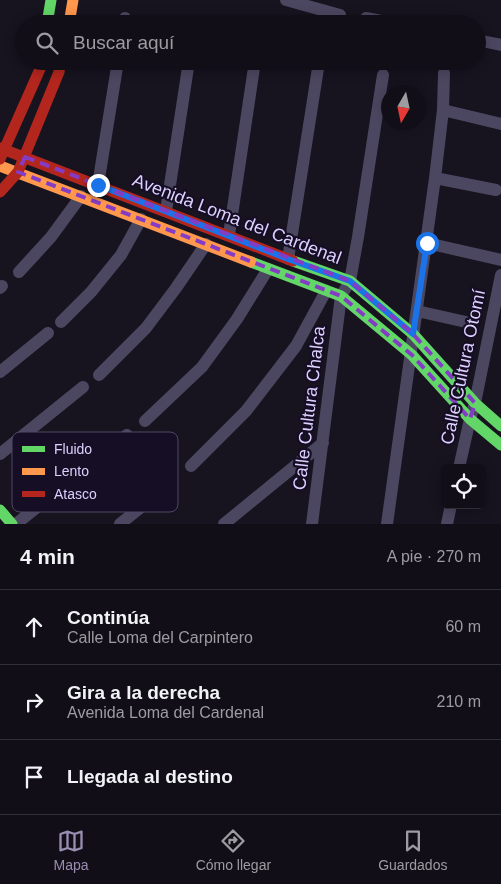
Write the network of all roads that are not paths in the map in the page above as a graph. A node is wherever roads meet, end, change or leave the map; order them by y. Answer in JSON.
{"nodes":[{"id":1,"x":51,"y":0,"type":"edge"},
{"id":2,"x":73,"y":0,"type":"edge"},
{"id":3,"x":286,"y":0,"type":"edge"},
{"id":4,"x":48,"y":15,"type":"edge"},
{"id":5,"x":70,"y":15,"type":"edge"},
{"id":6,"x":340,"y":15,"type":"dead end"},
{"id":7,"x":486,"y":42,"type":"edge"},
{"id":8,"x":501,"y":45,"type":"edge"},
{"id":9,"x":40,"y":70,"type":"edge"},
{"id":10,"x":59,"y":70,"type":"edge"},
{"id":11,"x":117,"y":70,"type":"edge"},
{"id":12,"x":189,"y":70,"type":"edge"},
{"id":13,"x":254,"y":70,"type":"edge"},
{"id":14,"x":318,"y":70,"type":"edge"},
{"id":15,"x":444,"y":73,"type":"dead end"},
{"id":16,"x":383,"y":75,"type":"dead end"},
{"id":17,"x":443,"y":110,"type":"junction"},
{"id":18,"x":501,"y":124,"type":"edge"},
{"id":19,"x":2,"y":152,"type":"edge"},
{"id":20,"x":25,"y":157,"type":"junction"},
{"id":21,"x":0,"y":166,"type":"edge"},
{"id":22,"x":18,"y":172,"type":"junction"},
{"id":23,"x":435,"y":178,"type":"junction"},
{"id":24,"x":98,"y":185,"type":"junction"},
{"id":25,"x":496,"y":190,"type":"dead end"},
{"id":26,"x":0,"y":192,"type":"edge"},
{"id":27,"x":81,"y":196,"type":"junction"},
{"id":28,"x":166,"y":211,"type":"junction"},
{"id":29,"x":141,"y":219,"type":"junction"},
{"id":30,"x":229,"y":235,"type":"junction"},
{"id":31,"x":427,"y":243,"type":"junction"},
{"id":32,"x":206,"y":244,"type":"junction"},
{"id":33,"x":288,"y":259,"type":"junction"},
{"id":34,"x":501,"y":260,"type":"edge"},
{"id":35,"x":268,"y":269,"type":"junction"},
{"id":36,"x":18,"y":272,"type":"dead end"},
{"id":37,"x":501,"y":275,"type":"edge"},
{"id":38,"x":350,"y":281,"type":"junction"},
{"id":39,"x":326,"y":291,"type":"junction"},
{"id":40,"x":341,"y":296,"type":"junction"},
{"id":41,"x":416,"y":311,"type":"junction"},
{"id":42,"x":61,"y":322,"type":"dead end"},
{"id":43,"x":466,"y":322,"type":"dead end"},
{"id":44,"x":48,"y":334,"type":"dead end"},
{"id":45,"x":413,"y":334,"type":"junction"},
{"id":46,"x":412,"y":356,"type":"junction"},
{"id":47,"x":0,"y":372,"type":"edge"},
{"id":48,"x":99,"y":375,"type":"dead end"},
{"id":49,"x":83,"y":387,"type":"dead end"},
{"id":50,"x":475,"y":403,"type":"junction"},
{"id":51,"x":470,"y":419,"type":"junction"},
{"id":52,"x":145,"y":421,"type":"dead end"},
{"id":53,"x":501,"y":426,"type":"edge"},
{"id":54,"x":27,"y":432,"type":"edge"},
{"id":55,"x":323,"y":442,"type":"junction"},
{"id":56,"x":12,"y":444,"type":"edge"},
{"id":57,"x":501,"y":445,"type":"edge"},
{"id":58,"x":0,"y":454,"type":"edge"},
{"id":59,"x":460,"y":464,"type":"edge"},
{"id":60,"x":191,"y":466,"type":"dead end"},
{"id":61,"x":450,"y":509,"type":"edge"},
{"id":62,"x":0,"y":510,"type":"edge"},
{"id":63,"x":31,"y":512,"type":"edge"},
{"id":64,"x":135,"y":512,"type":"edge"},
{"id":65,"x":12,"y":524,"type":"edge"},
{"id":66,"x":16,"y":524,"type":"edge"},
{"id":67,"x":120,"y":524,"type":"edge"},
{"id":68,"x":224,"y":524,"type":"edge"},
{"id":69,"x":312,"y":524,"type":"edge"},
{"id":70,"x":387,"y":524,"type":"edge"},
{"id":71,"x":447,"y":524,"type":"edge"}],
"edges":[{"from":1,"to":4,"type":"street"},
{"from":2,"to":5,"type":"street"},
{"from":3,"to":6,"type":"street"},
{"from":7,"to":8,"type":"street"},
{"from":9,"to":19,"type":"street"},
{"from":10,"to":20,"type":"street"},
{"from":11,"to":24,"type":"street"},
{"from":12,"to":28,"type":"street"},
{"from":13,"to":30,"type":"street"},
{"from":14,"to":33,"type":"street"},
{"from":15,"to":17,"type":"street"},
{"from":16,"to":38,"type":"street"},
{"from":17,"to":18,"type":"street"},
{"from":17,"to":23,"type":"street"},
{"from":19,"to":20,"type":"street","name":"Avenida Loma del Cardenal"},
{"from":20,"to":22,"type":"street"},
{"from":20,"to":24,"type":"street","name":"Avenida Loma del Cardenal"},
{"from":21,"to":22,"type":"street","name":"Avenida Loma del Cardenal"},
{"from":22,"to":26,"type":"street"},
{"from":22,"to":27,"type":"street","name":"Avenida Loma del Cardenal"},
{"from":23,"to":25,"type":"street"},
{"from":23,"to":31,"type":"street"},
{"from":24,"to":28,"type":"street","name":"Avenida Loma del Cardenal"},
{"from":27,"to":29,"type":"street","name":"Avenida Loma del Cardenal"},
{"from":27,"to":36,"type":"street"},
{"from":28,"to":30,"type":"street","name":"Avenida Loma del Cardenal"},
{"from":29,"to":32,"type":"street","name":"Avenida Loma del Cardenal"},
{"from":29,"to":42,"type":"street"},
{"from":30,"to":33,"type":"street","name":"Avenida Loma del Cardenal"},
{"from":31,"to":34,"type":"street"},
{"from":31,"to":41,"type":"street"},
{"from":32,"to":35,"type":"street","name":"Avenida Loma del Cardenal"},
{"from":32,"to":48,"type":"street"},
{"from":33,"to":38,"type":"street","name":"Avenida Loma del Cardenal"},
{"from":35,"to":39,"type":"street","name":"Avenida Loma del Cardenal"},
{"from":35,"to":52,"type":"street"},
{"from":37,"to":50,"type":"street","name":"Calle Cultura Otomí"},
{"from":38,"to":40,"type":"street"},
{"from":38,"to":45,"type":"street","name":"Avenida Loma del Cardenal"},
{"from":39,"to":40,"type":"street","name":"Avenida Loma del Cardenal"},
{"from":39,"to":60,"type":"street"},
{"from":40,"to":46,"type":"street","name":"Avenida Loma del Cardenal"},
{"from":40,"to":55,"type":"street","name":"Calle Cultura Chalca"},
{"from":41,"to":43,"type":"street"},
{"from":41,"to":45,"type":"street"},
{"from":44,"to":47,"type":"street"},
{"from":45,"to":46,"type":"street"},
{"from":45,"to":50,"type":"street","name":"Avenida Loma del Cardenal"},
{"from":46,"to":51,"type":"street","name":"Avenida Loma del Cardenal"},
{"from":46,"to":70,"type":"street"},
{"from":49,"to":54,"type":"street"},
{"from":50,"to":51,"type":"street","name":"Calle Cultura Otomí"},
{"from":50,"to":53,"type":"street","name":"Avenida Loma del Cardenal"},
{"from":51,"to":57,"type":"street","name":"Avenida Loma del Cardenal"},
{"from":51,"to":59,"type":"street","name":"Calle Cultura Otomí"},
{"from":55,"to":68,"type":"street"},
{"from":55,"to":69,"type":"street","name":"Calle Cultura Chalca"},
{"from":56,"to":58,"type":"street"},
{"from":61,"to":71,"type":"street"},
{"from":62,"to":65,"type":"street"},
{"from":63,"to":66,"type":"street"},
{"from":64,"to":67,"type":"street"}]}
